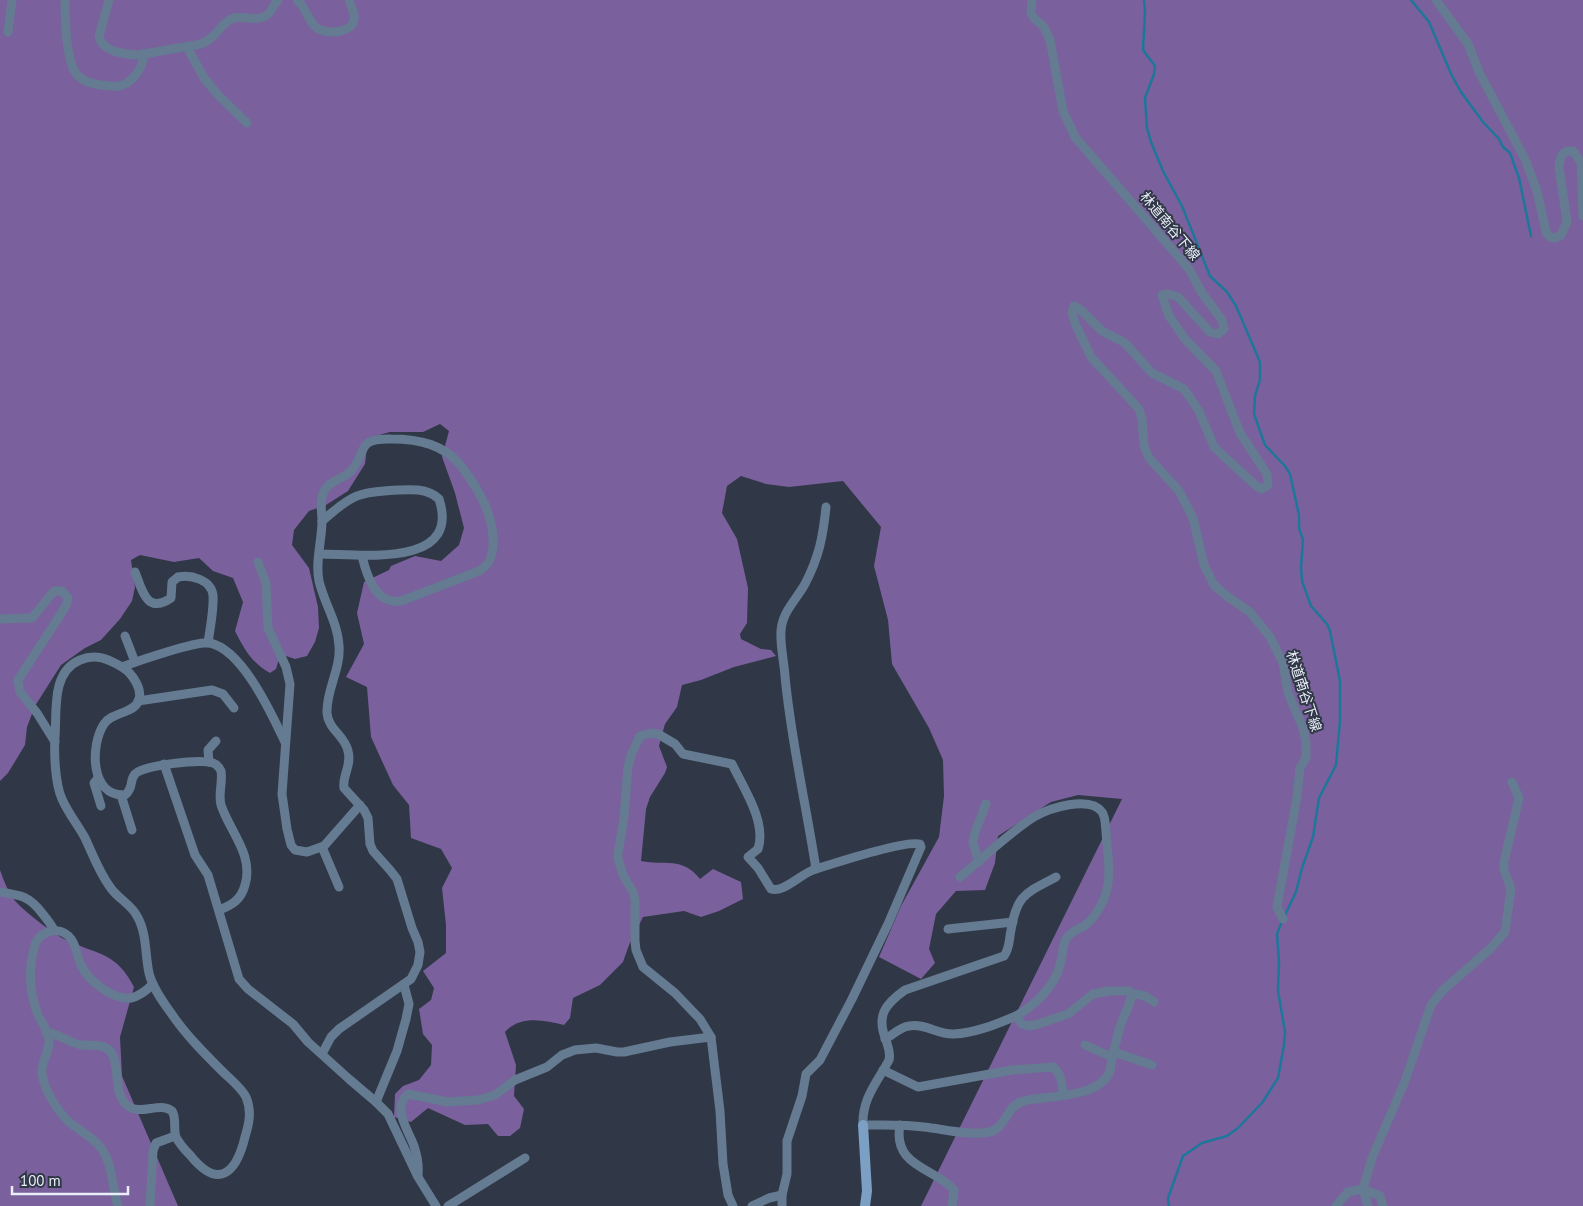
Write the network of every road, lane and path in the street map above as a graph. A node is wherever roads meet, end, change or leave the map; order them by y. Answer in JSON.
{"nodes":[{"id":1,"x":12,"y":0,"type":"edge"},
{"id":2,"x":65,"y":0,"type":"edge"},
{"id":3,"x":109,"y":0,"type":"edge"},
{"id":4,"x":278,"y":0,"type":"edge"},
{"id":5,"x":298,"y":0,"type":"edge"},
{"id":6,"x":349,"y":0,"type":"edge"},
{"id":7,"x":1032,"y":0,"type":"edge"},
{"id":8,"x":1436,"y":0,"type":"edge"},
{"id":9,"x":8,"y":32,"type":"dead end"},
{"id":10,"x":187,"y":47,"type":"junction"},
{"id":11,"x":144,"y":54,"type":"junction"},
{"id":12,"x":247,"y":123,"type":"dead end"},
{"id":13,"x":1583,"y":216,"type":"edge"},
{"id":14,"x":826,"y":507,"type":"dead end"},
{"id":15,"x":322,"y":521,"type":"junction"},
{"id":16,"x":320,"y":554,"type":"junction"},
{"id":17,"x":362,"y":556,"type":"junction"},
{"id":18,"x":258,"y":562,"type":"dead end"},
{"id":19,"x":135,"y":572,"type":"dead end"},
{"id":20,"x":0,"y":619,"type":"edge"},
{"id":21,"x":125,"y":636,"type":"dead end"},
{"id":22,"x":208,"y":643,"type":"junction"},
{"id":23,"x":135,"y":662,"type":"junction"},
{"id":24,"x":122,"y":667,"type":"junction"},
{"id":25,"x":138,"y":701,"type":"junction"},
{"id":26,"x":234,"y":708,"type":"dead end"},
{"id":27,"x":216,"y":740,"type":"dead end"},
{"id":28,"x":55,"y":742,"type":"junction"},
{"id":29,"x":285,"y":742,"type":"junction"},
{"id":30,"x":209,"y":762,"type":"junction"},
{"id":31,"x":164,"y":764,"type":"junction"},
{"id":32,"x":98,"y":778,"type":"junction"},
{"id":33,"x":1512,"y":782,"type":"dead end"},
{"id":34,"x":121,"y":796,"type":"junction"},
{"id":35,"x":360,"y":804,"type":"junction"},
{"id":36,"x":986,"y":804,"type":"dead end"},
{"id":37,"x":100,"y":806,"type":"dead end"},
{"id":38,"x":132,"y":830,"type":"dead end"},
{"id":39,"x":322,"y":847,"type":"junction"},
{"id":40,"x":979,"y":862,"type":"junction"},
{"id":41,"x":816,"y":868,"type":"junction"},
{"id":42,"x":960,"y":877,"type":"dead end"},
{"id":43,"x":1056,"y":877,"type":"dead end"},
{"id":44,"x":340,"y":887,"type":"dead end"},
{"id":45,"x":0,"y":892,"type":"edge"},
{"id":46,"x":218,"y":910,"type":"junction"},
{"id":47,"x":1283,"y":919,"type":"dead end"},
{"id":48,"x":1012,"y":922,"type":"junction"},
{"id":49,"x":948,"y":929,"type":"dead end"},
{"id":50,"x":54,"y":930,"type":"junction"},
{"id":51,"x":153,"y":984,"type":"junction"},
{"id":52,"x":404,"y":985,"type":"junction"},
{"id":53,"x":1131,"y":993,"type":"junction"},
{"id":54,"x":1154,"y":1002,"type":"dead end"},
{"id":55,"x":1016,"y":1016,"type":"junction"},
{"id":56,"x":46,"y":1032,"type":"junction"},
{"id":57,"x":711,"y":1036,"type":"junction"},
{"id":58,"x":885,"y":1039,"type":"junction"},
{"id":59,"x":1085,"y":1045,"type":"dead end"},
{"id":60,"x":322,"y":1054,"type":"junction"},
{"id":61,"x":1113,"y":1055,"type":"junction"},
{"id":62,"x":1152,"y":1065,"type":"dead end"},
{"id":63,"x":883,"y":1070,"type":"junction"},
{"id":64,"x":1063,"y":1095,"type":"junction"},
{"id":65,"x":376,"y":1102,"type":"junction"},
{"id":66,"x":863,"y":1125,"type":"junction"},
{"id":67,"x":900,"y":1125,"type":"junction"},
{"id":68,"x":175,"y":1136,"type":"junction"},
{"id":69,"x":525,"y":1158,"type":"dead end"},
{"id":70,"x":418,"y":1177,"type":"junction"},
{"id":71,"x":1363,"y":1189,"type":"junction"},
{"id":72,"x":782,"y":1195,"type":"junction"},
{"id":73,"x":118,"y":1206,"type":"edge"},
{"id":74,"x":150,"y":1206,"type":"edge"},
{"id":75,"x":436,"y":1206,"type":"edge"},
{"id":76,"x":448,"y":1206,"type":"edge"},
{"id":77,"x":733,"y":1206,"type":"edge"},
{"id":78,"x":752,"y":1206,"type":"edge"},
{"id":79,"x":782,"y":1206,"type":"edge"},
{"id":80,"x":865,"y":1206,"type":"edge"},
{"id":81,"x":952,"y":1206,"type":"edge"},
{"id":82,"x":1336,"y":1206,"type":"edge"},
{"id":83,"x":1368,"y":1206,"type":"edge"},
{"id":84,"x":1384,"y":1206,"type":"edge"}],
"edges":[{"from":1,"to":9,"type":"street"},
{"from":2,"to":11,"type":"street"},
{"from":3,"to":11,"type":"street"},
{"from":4,"to":10,"type":"street"},
{"from":5,"to":6,"type":"street"},
{"from":7,"to":47,"type":"street","name":"林道南谷下線"},
{"from":8,"to":13,"type":"street"},
{"from":10,"to":11,"type":"street"},
{"from":10,"to":12,"type":"street"},
{"from":14,"to":41,"type":"street"},
{"from":15,"to":16,"type":"street"},
{"from":15,"to":17,"type":"street"},
{"from":15,"to":17,"type":"street"},
{"from":16,"to":17,"type":"street"},
{"from":16,"to":35,"type":"street"},
{"from":18,"to":29,"type":"street"},
{"from":19,"to":22,"type":"street"},
{"from":20,"to":28,"type":"street"},
{"from":21,"to":23,"type":"street"},
{"from":22,"to":23,"type":"street"},
{"from":22,"to":29,"type":"street"},
{"from":23,"to":24,"type":"street"},
{"from":24,"to":25,"type":"street"},
{"from":24,"to":28,"type":"street"},
{"from":25,"to":26,"type":"street"},
{"from":25,"to":32,"type":"street"},
{"from":27,"to":30,"type":"street"},
{"from":28,"to":51,"type":"street"},
{"from":29,"to":39,"type":"street"},
{"from":30,"to":31,"type":"street"},
{"from":30,"to":46,"type":"street"},
{"from":31,"to":34,"type":"street"},
{"from":31,"to":46,"type":"street"},
{"from":32,"to":34,"type":"street"},
{"from":32,"to":37,"type":"street"},
{"from":33,"to":71,"type":"street"},
{"from":34,"to":38,"type":"street"},
{"from":35,"to":39,"type":"street"},
{"from":35,"to":52,"type":"street"},
{"from":36,"to":40,"type":"street"},
{"from":39,"to":44,"type":"street"},
{"from":40,"to":42,"type":"street"},
{"from":40,"to":55,"type":"street"},
{"from":41,"to":57,"type":"street"},
{"from":41,"to":72,"type":"street"},
{"from":43,"to":48,"type":"street"},
{"from":45,"to":50,"type":"street"},
{"from":46,"to":60,"type":"street"},
{"from":48,"to":49,"type":"street"},
{"from":48,"to":58,"type":"street"},
{"from":50,"to":51,"type":"street"},
{"from":50,"to":56,"type":"street"},
{"from":51,"to":68,"type":"street"},
{"from":52,"to":60,"type":"street"},
{"from":52,"to":65,"type":"street"},
{"from":53,"to":54,"type":"street"},
{"from":53,"to":55,"type":"street"},
{"from":53,"to":61,"type":"street"},
{"from":55,"to":58,"type":"street"},
{"from":56,"to":68,"type":"street"},
{"from":56,"to":73,"type":"street"},
{"from":57,"to":70,"type":"street"},
{"from":57,"to":77,"type":"street"},
{"from":58,"to":63,"type":"street"},
{"from":59,"to":61,"type":"street"},
{"from":60,"to":65,"type":"street"},
{"from":61,"to":62,"type":"street"},
{"from":61,"to":64,"type":"street"},
{"from":63,"to":64,"type":"street"},
{"from":63,"to":66,"type":"street"},
{"from":64,"to":67,"type":"street"},
{"from":65,"to":70,"type":"street"},
{"from":66,"to":67,"type":"street"},
{"from":66,"to":80,"type":"street"},
{"from":67,"to":81,"type":"street"},
{"from":68,"to":74,"type":"street"},
{"from":69,"to":76,"type":"street"},
{"from":70,"to":75,"type":"street"},
{"from":71,"to":82,"type":"street"},
{"from":71,"to":83,"type":"street"},
{"from":71,"to":84,"type":"street"},
{"from":72,"to":78,"type":"street"},
{"from":72,"to":79,"type":"street"}]}
